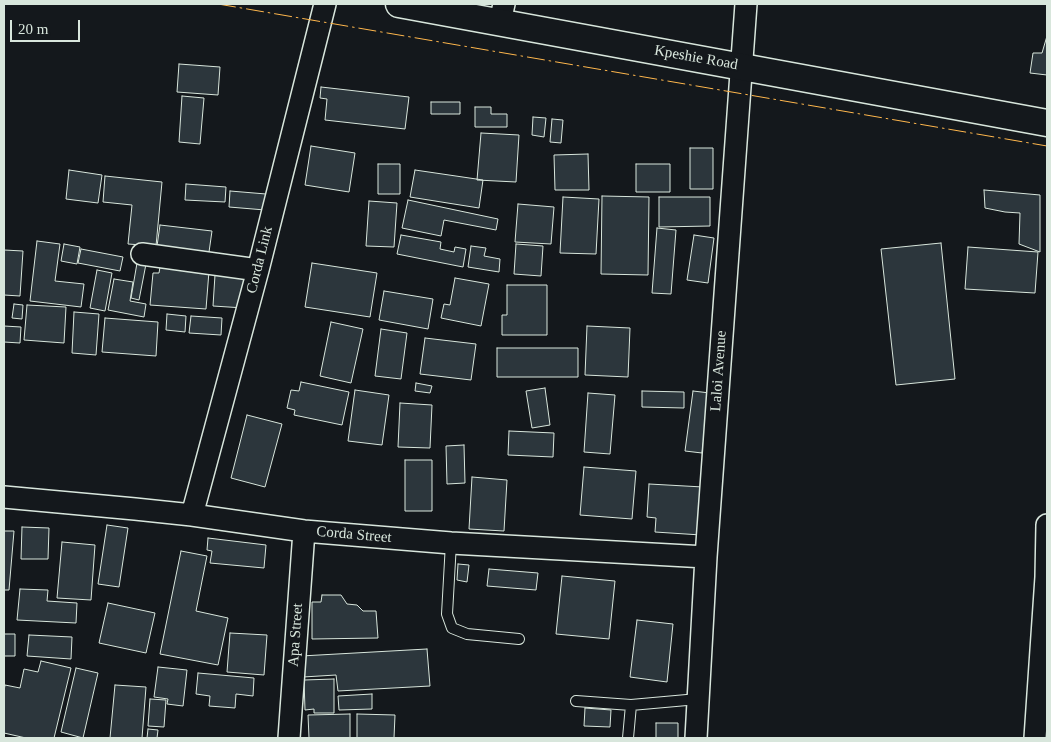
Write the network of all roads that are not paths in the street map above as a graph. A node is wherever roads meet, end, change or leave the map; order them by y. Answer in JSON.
{"nodes":[{"id":1,"x":325,"y":4,"type":"edge"},
{"id":2,"x":399,"y":4,"type":"edge"},
{"id":3,"x":746,"y":4,"type":"edge"},
{"id":4,"x":502,"y":13,"type":"edge"},
{"id":5,"x":742,"y":67,"type":"junction"},
{"id":6,"x":1047,"y":122,"type":"edge"},
{"id":7,"x":142,"y":254,"type":"dead end"},
{"id":8,"x":258,"y":270,"type":"junction"},
{"id":9,"x":4,"y":497,"type":"edge"},
{"id":10,"x":192,"y":515,"type":"junction"},
{"id":11,"x":1047,"y":525,"type":"edge"},
{"id":12,"x":304,"y":532,"type":"junction"},
{"id":13,"x":451,"y":543,"type":"junction"},
{"id":14,"x":706,"y":557,"type":"junction"},
{"id":15,"x":1047,"y":577,"type":"edge"},
{"id":16,"x":519,"y":639,"type":"dead end"},
{"id":17,"x":698,"y":699,"type":"junction"},
{"id":18,"x":576,"y":701,"type":"dead end"},
{"id":19,"x":631,"y":705,"type":"junction"},
{"id":20,"x":288,"y":738,"type":"edge"},
{"id":21,"x":628,"y":738,"type":"edge"},
{"id":22,"x":696,"y":738,"type":"edge"},
{"id":23,"x":1034,"y":738,"type":"edge"}],
"edges":[{"from":1,"to":8,"type":"street","name":"Corda Link"},
{"from":2,"to":4,"type":"street","name":"Kpeshie Road"},
{"from":3,"to":5,"type":"street","name":"Laloi Avenue"},
{"from":4,"to":5,"type":"street","name":"Kpeshie Road"},
{"from":5,"to":6,"type":"street","name":"Kpeshie Road"},
{"from":5,"to":14,"type":"street","name":"Laloi Avenue"},
{"from":7,"to":8,"type":"street"},
{"from":8,"to":10,"type":"street","name":"Corda Link"},
{"from":9,"to":10,"type":"street","name":"Corda Street"},
{"from":10,"to":12,"type":"street","name":"Corda Street"},
{"from":11,"to":15,"type":"street"},
{"from":12,"to":13,"type":"street","name":"Corda Street"},
{"from":12,"to":20,"type":"street","name":"Apa Street"},
{"from":13,"to":14,"type":"street","name":"Corda Street"},
{"from":13,"to":16,"type":"lane"},
{"from":14,"to":17,"type":"street","name":"Laloi Avenue"},
{"from":15,"to":23,"type":"street"},
{"from":17,"to":19,"type":"lane"},
{"from":17,"to":22,"type":"street","name":"Laloi Avenue"},
{"from":18,"to":19,"type":"lane"},
{"from":19,"to":21,"type":"lane"}]}
